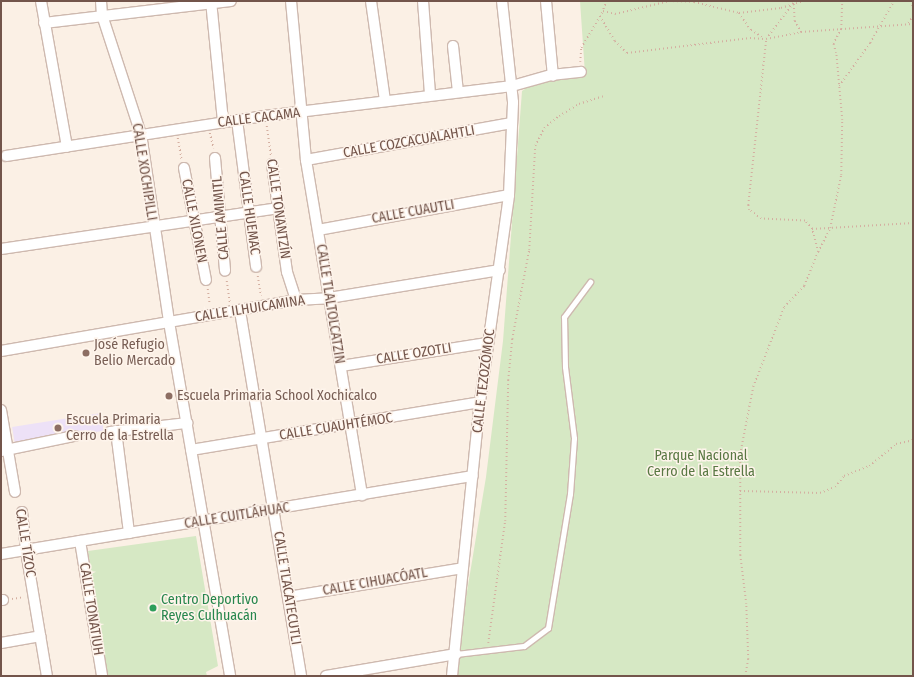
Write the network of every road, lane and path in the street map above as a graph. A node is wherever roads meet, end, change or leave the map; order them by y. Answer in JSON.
{"nodes":[{"id":1,"x":41,"y":1,"type":"edge"},
{"id":2,"x":101,"y":1,"type":"edge"},
{"id":3,"x":232,"y":1,"type":"edge"},
{"id":4,"x":291,"y":1,"type":"edge"},
{"id":5,"x":371,"y":1,"type":"edge"},
{"id":6,"x":423,"y":1,"type":"edge"},
{"id":7,"x":502,"y":1,"type":"edge"},
{"id":8,"x":546,"y":1,"type":"edge"},
{"id":9,"x":607,"y":1,"type":"edge"},
{"id":10,"x":795,"y":1,"type":"edge"},
{"id":11,"x":804,"y":1,"type":"edge"},
{"id":12,"x":842,"y":1,"type":"edge"},
{"id":13,"x":894,"y":1,"type":"edge"},
{"id":14,"x":910,"y":1,"type":"edge"},
{"id":15,"x":211,"y":2,"type":"edge"},
{"id":16,"x":794,"y":4,"type":"junction"},
{"id":17,"x":155,"y":6,"type":"edge"},
{"id":18,"x":913,"y":7,"type":"edge"},
{"id":19,"x":603,"y":11,"type":"junction"},
{"id":20,"x":739,"y":13,"type":"junction"},
{"id":21,"x":102,"y":15,"type":"junction"},
{"id":22,"x":600,"y":16,"type":"junction"},
{"id":23,"x":913,"y":16,"type":"edge"},
{"id":24,"x":44,"y":23,"type":"junction"},
{"id":25,"x":908,"y":24,"type":"junction"},
{"id":26,"x":913,"y":24,"type":"edge"},
{"id":27,"x":879,"y":25,"type":"junction"},
{"id":28,"x":841,"y":30,"type":"junction"},
{"id":29,"x":801,"y":32,"type":"junction"},
{"id":30,"x":766,"y":39,"type":"junction"},
{"id":31,"x":453,"y":46,"type":"dead end"},
{"id":32,"x":581,"y":72,"type":"joint"},
{"id":33,"x":553,"y":76,"type":"junction"},
{"id":34,"x":512,"y":86,"type":"junction"},
{"id":35,"x":839,"y":86,"type":"junction"},
{"id":36,"x":458,"y":92,"type":"junction"},
{"id":37,"x":430,"y":95,"type":"junction"},
{"id":38,"x":603,"y":96,"type":"dead end"},
{"id":39,"x":385,"y":101,"type":"junction"},
{"id":40,"x":301,"y":113,"type":"junction"},
{"id":41,"x":265,"y":116,"type":"junction"},
{"id":42,"x":237,"y":120,"type":"junction"},
{"id":43,"x":223,"y":122,"type":"junction"},
{"id":44,"x":512,"y":123,"type":"junction"},
{"id":45,"x":208,"y":124,"type":"junction"},
{"id":46,"x":176,"y":128,"type":"junction"},
{"id":47,"x":141,"y":134,"type":"junction"},
{"id":48,"x":67,"y":147,"type":"junction"},
{"id":49,"x":6,"y":156,"type":"dead end"},
{"id":50,"x":215,"y":158,"type":"joint"},
{"id":51,"x":306,"y":160,"type":"junction"},
{"id":52,"x":272,"y":164,"type":"joint"},
{"id":53,"x":184,"y":168,"type":"joint"},
{"id":54,"x":509,"y":195,"type":"junction"},
{"id":55,"x":279,"y":208,"type":"junction"},
{"id":56,"x":249,"y":212,"type":"junction"},
{"id":57,"x":221,"y":216,"type":"junction"},
{"id":58,"x":194,"y":220,"type":"junction"},
{"id":59,"x":913,"y":223,"type":"edge"},
{"id":60,"x":154,"y":228,"type":"junction"},
{"id":61,"x":830,"y":228,"type":"junction"},
{"id":62,"x":812,"y":229,"type":"junction"},
{"id":63,"x":318,"y":230,"type":"junction"},
{"id":64,"x":1,"y":250,"type":"edge"},
{"id":65,"x":818,"y":252,"type":"junction"},
{"id":66,"x":256,"y":267,"type":"joint"},
{"id":67,"x":500,"y":270,"type":"junction"},
{"id":68,"x":225,"y":271,"type":"joint"},
{"id":69,"x":206,"y":280,"type":"joint"},
{"id":70,"x":590,"y":282,"type":"dead end"},
{"id":71,"x":330,"y":298,"type":"junction"},
{"id":72,"x":296,"y":300,"type":"junction"},
{"id":73,"x":263,"y":306,"type":"junction"},
{"id":74,"x":236,"y":312,"type":"junction"},
{"id":75,"x":212,"y":315,"type":"junction"},
{"id":76,"x":169,"y":322,"type":"junction"},
{"id":77,"x":487,"y":343,"type":"junction"},
{"id":78,"x":1,"y":351,"type":"edge"},
{"id":79,"x":341,"y":366,"type":"junction"},
{"id":80,"x":480,"y":402,"type":"junction"},
{"id":81,"x":1,"y":410,"type":"edge"},
{"id":82,"x":187,"y":423,"type":"junction"},
{"id":83,"x":351,"y":424,"type":"junction"},
{"id":84,"x":113,"y":431,"type":"junction"},
{"id":85,"x":74,"y":436,"type":"joint"},
{"id":86,"x":261,"y":439,"type":"junction"},
{"id":87,"x":913,"y":440,"type":"edge"},
{"id":88,"x":4,"y":450,"type":"edge"},
{"id":89,"x":191,"y":450,"type":"junction"},
{"id":90,"x":473,"y":476,"type":"junction"},
{"id":91,"x":740,"y":491,"type":"junction"},
{"id":92,"x":15,"y":492,"type":"dead end"},
{"id":93,"x":362,"y":495,"type":"junction"},
{"id":94,"x":274,"y":509,"type":"junction"},
{"id":95,"x":22,"y":512,"type":"dead end"},
{"id":96,"x":203,"y":522,"type":"junction"},
{"id":97,"x":129,"y":533,"type":"junction"},
{"id":98,"x":80,"y":541,"type":"junction"},
{"id":99,"x":26,"y":551,"type":"junction"},
{"id":100,"x":1,"y":554,"type":"edge"},
{"id":101,"x":463,"y":568,"type":"junction"},
{"id":102,"x":34,"y":595,"type":"junction"},
{"id":103,"x":288,"y":597,"type":"junction"},
{"id":104,"x":2,"y":600,"type":"edge"},
{"id":105,"x":40,"y":636,"type":"junction"},
{"id":106,"x":1,"y":643,"type":"edge"},
{"id":107,"x":487,"y":652,"type":"junction"},
{"id":108,"x":456,"y":654,"type":"junction"},
{"id":109,"x":47,"y":676,"type":"edge"},
{"id":110,"x":102,"y":676,"type":"edge"},
{"id":111,"x":230,"y":676,"type":"edge"},
{"id":112,"x":301,"y":676,"type":"edge"},
{"id":113,"x":326,"y":676,"type":"edge"},
{"id":114,"x":452,"y":676,"type":"edge"},
{"id":115,"x":745,"y":676,"type":"edge"}],
"edges":[{"from":1,"to":24,"type":"street"},
{"from":2,"to":21,"type":"street","name":"CALLE XOCHIPILLI"},
{"from":3,"to":15,"type":"street"},
{"from":4,"to":40,"type":"street","name":"CALLE TLALTOLCATZIN"},
{"from":5,"to":39,"type":"street"},
{"from":6,"to":37,"type":"street"},
{"from":7,"to":34,"type":"street","name":"CALLE TEZOZÓMOC"},
{"from":8,"to":33,"type":"street"},
{"from":9,"to":19,"type":"path"},
{"from":10,"to":16,"type":"path"},
{"from":11,"to":16,"type":"path"},
{"from":12,"to":28,"type":"path"},
{"from":13,"to":27,"type":"path"},
{"from":14,"to":18,"type":"path"},
{"from":15,"to":17,"type":"street"},
{"from":15,"to":43,"type":"street"},
{"from":16,"to":20,"type":"path"},
{"from":16,"to":29,"type":"path"},
{"from":16,"to":30,"type":"path"},
{"from":17,"to":21,"type":"street"},
{"from":19,"to":20,"type":"path"},
{"from":19,"to":22,"type":"path"},
{"from":20,"to":30,"type":"path"},
{"from":21,"to":24,"type":"street"},
{"from":21,"to":47,"type":"street","name":"CALLE XOCHIPILLI"},
{"from":22,"to":30,"type":"path"},
{"from":22,"to":32,"type":"path"},
{"from":23,"to":25,"type":"path"},
{"from":24,"to":48,"type":"street"},
{"from":25,"to":26,"type":"path"},
{"from":25,"to":27,"type":"path"},
{"from":27,"to":28,"type":"path"},
{"from":27,"to":35,"type":"path"},
{"from":28,"to":29,"type":"path"},
{"from":28,"to":35,"type":"path"},
{"from":29,"to":30,"type":"path"},
{"from":30,"to":62,"type":"path"},
{"from":31,"to":36,"type":"street"},
{"from":32,"to":33,"type":"street","name":"CALLE CACAMA"},
{"from":33,"to":34,"type":"street","name":"CALLE CACAMA"},
{"from":34,"to":36,"type":"street","name":"CALLE CACAMA"},
{"from":34,"to":44,"type":"street","name":"CALLE TEZOZÓMOC"},
{"from":35,"to":61,"type":"path"},
{"from":36,"to":37,"type":"street","name":"CALLE CACAMA"},
{"from":37,"to":39,"type":"street","name":"CALLE CACAMA"},
{"from":38,"to":107,"type":"path"},
{"from":39,"to":40,"type":"street","name":"CALLE CACAMA"},
{"from":40,"to":41,"type":"street","name":"CALLE CACAMA"},
{"from":40,"to":51,"type":"street","name":"CALLE TLALTOLCATZIN"},
{"from":41,"to":42,"type":"street","name":"CALLE CACAMA"},
{"from":41,"to":52,"type":"path","name":"CALLE TONANTZÍN"},
{"from":42,"to":43,"type":"street","name":"CALLE CACAMA"},
{"from":42,"to":56,"type":"street","name":"CALLE HUEMAC"},
{"from":43,"to":45,"type":"street","name":"CALLE CACAMA"},
{"from":44,"to":51,"type":"street","name":"CALLE COZCACUALAHTLI"},
{"from":44,"to":54,"type":"street","name":"CALLE TEZOZÓMOC"},
{"from":45,"to":46,"type":"street","name":"CALLE CACAMA"},
{"from":45,"to":50,"type":"path","name":"CALLE AMIMITL"},
{"from":46,"to":47,"type":"street","name":"CALLE CACAMA"},
{"from":46,"to":53,"type":"path","name":"CALLE XILONEN"},
{"from":47,"to":48,"type":"street","name":"CALLE CACAMA"},
{"from":47,"to":60,"type":"street","name":"CALLE XOCHIPILLI"},
{"from":48,"to":49,"type":"street","name":"CALLE CACAMA"},
{"from":50,"to":57,"type":"street","name":"CALLE AMIMITL"},
{"from":51,"to":63,"type":"street","name":"CALLE TLALTOLCATZIN"},
{"from":52,"to":55,"type":"street","name":"CALLE TONANTZÍN"},
{"from":53,"to":58,"type":"street","name":"CALLE XILONEN"},
{"from":54,"to":63,"type":"street","name":"CALLE CUAUTLI"},
{"from":54,"to":67,"type":"street","name":"CALLE TEZOZÓMOC"},
{"from":55,"to":56,"type":"street"},
{"from":55,"to":72,"type":"street","name":"CALLE TONANTZÍN"},
{"from":56,"to":57,"type":"street"},
{"from":56,"to":66,"type":"street","name":"CALLE HUEMAC"},
{"from":57,"to":58,"type":"street"},
{"from":57,"to":68,"type":"street","name":"CALLE AMIMITL"},
{"from":58,"to":60,"type":"street"},
{"from":58,"to":69,"type":"street","name":"CALLE XILONEN"},
{"from":59,"to":61,"type":"path"},
{"from":60,"to":64,"type":"street"},
{"from":60,"to":76,"type":"street","name":"CALLE XOCHIPILLI"},
{"from":61,"to":62,"type":"path"},
{"from":61,"to":65,"type":"path"},
{"from":62,"to":65,"type":"path"},
{"from":63,"to":71,"type":"street","name":"CALLE TLALTOLCATZIN"},
{"from":65,"to":91,"type":"path"},
{"from":66,"to":73,"type":"path","name":"CALLE HUEMAC"},
{"from":67,"to":71,"type":"street","name":"CALLE ILHUICAMINA"},
{"from":67,"to":77,"type":"street","name":"CALLE TEZOZÓMOC"},
{"from":68,"to":74,"type":"path","name":"CALLE AMIMITL"},
{"from":69,"to":75,"type":"path","name":"CALLE XILONEN"},
{"from":70,"to":107,"type":"lane"},
{"from":71,"to":72,"type":"street","name":"CALLE ILHUICAMINA"},
{"from":71,"to":79,"type":"street","name":"CALLE TLALTOLCATZIN"},
{"from":72,"to":73,"type":"street","name":"CALLE ILHUICAMINA"},
{"from":73,"to":74,"type":"street","name":"CALLE ILHUICAMINA"},
{"from":74,"to":75,"type":"street","name":"CALLE ILHUICAMINA"},
{"from":74,"to":86,"type":"street","name":"CALLE TLACATECUTLI"},
{"from":75,"to":76,"type":"street","name":"CALLE ILHUICAMINA"},
{"from":76,"to":78,"type":"street","name":"CALLE ILHUICAMINA"},
{"from":76,"to":82,"type":"street","name":"CALLE XOCHIPILLI"},
{"from":77,"to":79,"type":"street","name":"CALLE OZOTLI"},
{"from":77,"to":80,"type":"street","name":"CALLE TEZOZÓMOC"},
{"from":79,"to":83,"type":"street","name":"CALLE TLALTOLCATZIN"},
{"from":80,"to":83,"type":"street","name":"CALLE CUAUHTÉMOC"},
{"from":80,"to":90,"type":"street","name":"CALLE TEZOZÓMOC"},
{"from":81,"to":88,"type":"street","name":"CALLE TÍZOC"},
{"from":82,"to":84,"type":"street"},
{"from":82,"to":89,"type":"street","name":"CALLE XOCHIPILLI"},
{"from":83,"to":86,"type":"street","name":"CALLE CUAUHTÉMOC"},
{"from":83,"to":93,"type":"street","name":"CALLE TLALTOLCATZIN"},
{"from":84,"to":85,"type":"path"},
{"from":84,"to":97,"type":"street"},
{"from":85,"to":88,"type":"street"},
{"from":86,"to":89,"type":"street","name":"CALLE CUAUHTÉMOC"},
{"from":86,"to":94,"type":"street","name":"CALLE TLACATECUTLI"},
{"from":87,"to":91,"type":"path"},
{"from":88,"to":92,"type":"street","name":"CALLE TÍZOC"},
{"from":89,"to":96,"type":"street","name":"CALLE XOCHIPILLI"},
{"from":90,"to":93,"type":"street","name":"CALLE CUITLÁHUAC"},
{"from":90,"to":101,"type":"street","name":"CALLE TEZOZÓMOC"},
{"from":91,"to":115,"type":"path"},
{"from":93,"to":94,"type":"street","name":"CALLE CUITLÁHUAC"},
{"from":94,"to":96,"type":"street","name":"CALLE CUITLÁHUAC"},
{"from":94,"to":103,"type":"street","name":"CALLE TLACATECUTLI"},
{"from":95,"to":99,"type":"street","name":"CALLE TÍZOC"},
{"from":96,"to":97,"type":"street","name":"CALLE CUITLÁHUAC"},
{"from":96,"to":111,"type":"street","name":"CALLE XOCHIPILLI"},
{"from":97,"to":98,"type":"street","name":"CALLE CUITLÁHUAC"},
{"from":98,"to":99,"type":"street","name":"CALLE CUITLÁHUAC"},
{"from":98,"to":110,"type":"street","name":"CALLE TONATIUH"},
{"from":99,"to":100,"type":"street","name":"CALLE CUITLÁHUAC"},
{"from":99,"to":102,"type":"street","name":"CALLE TÍZOC"},
{"from":101,"to":103,"type":"street","name":"CALLE CIHUACÓATL"},
{"from":101,"to":108,"type":"street","name":"CALLE TEZOZÓMOC"},
{"from":102,"to":104,"type":"path"},
{"from":102,"to":105,"type":"street","name":"CALLE TÍZOC"},
{"from":103,"to":112,"type":"street","name":"CALLE TLACATECUTLI"},
{"from":105,"to":106,"type":"street"},
{"from":105,"to":109,"type":"street","name":"CALLE TÍZOC"},
{"from":107,"to":108,"type":"lane"},
{"from":108,"to":113,"type":"street"},
{"from":108,"to":114,"type":"street","name":"CALLE TEZOZÓMOC"}]}
